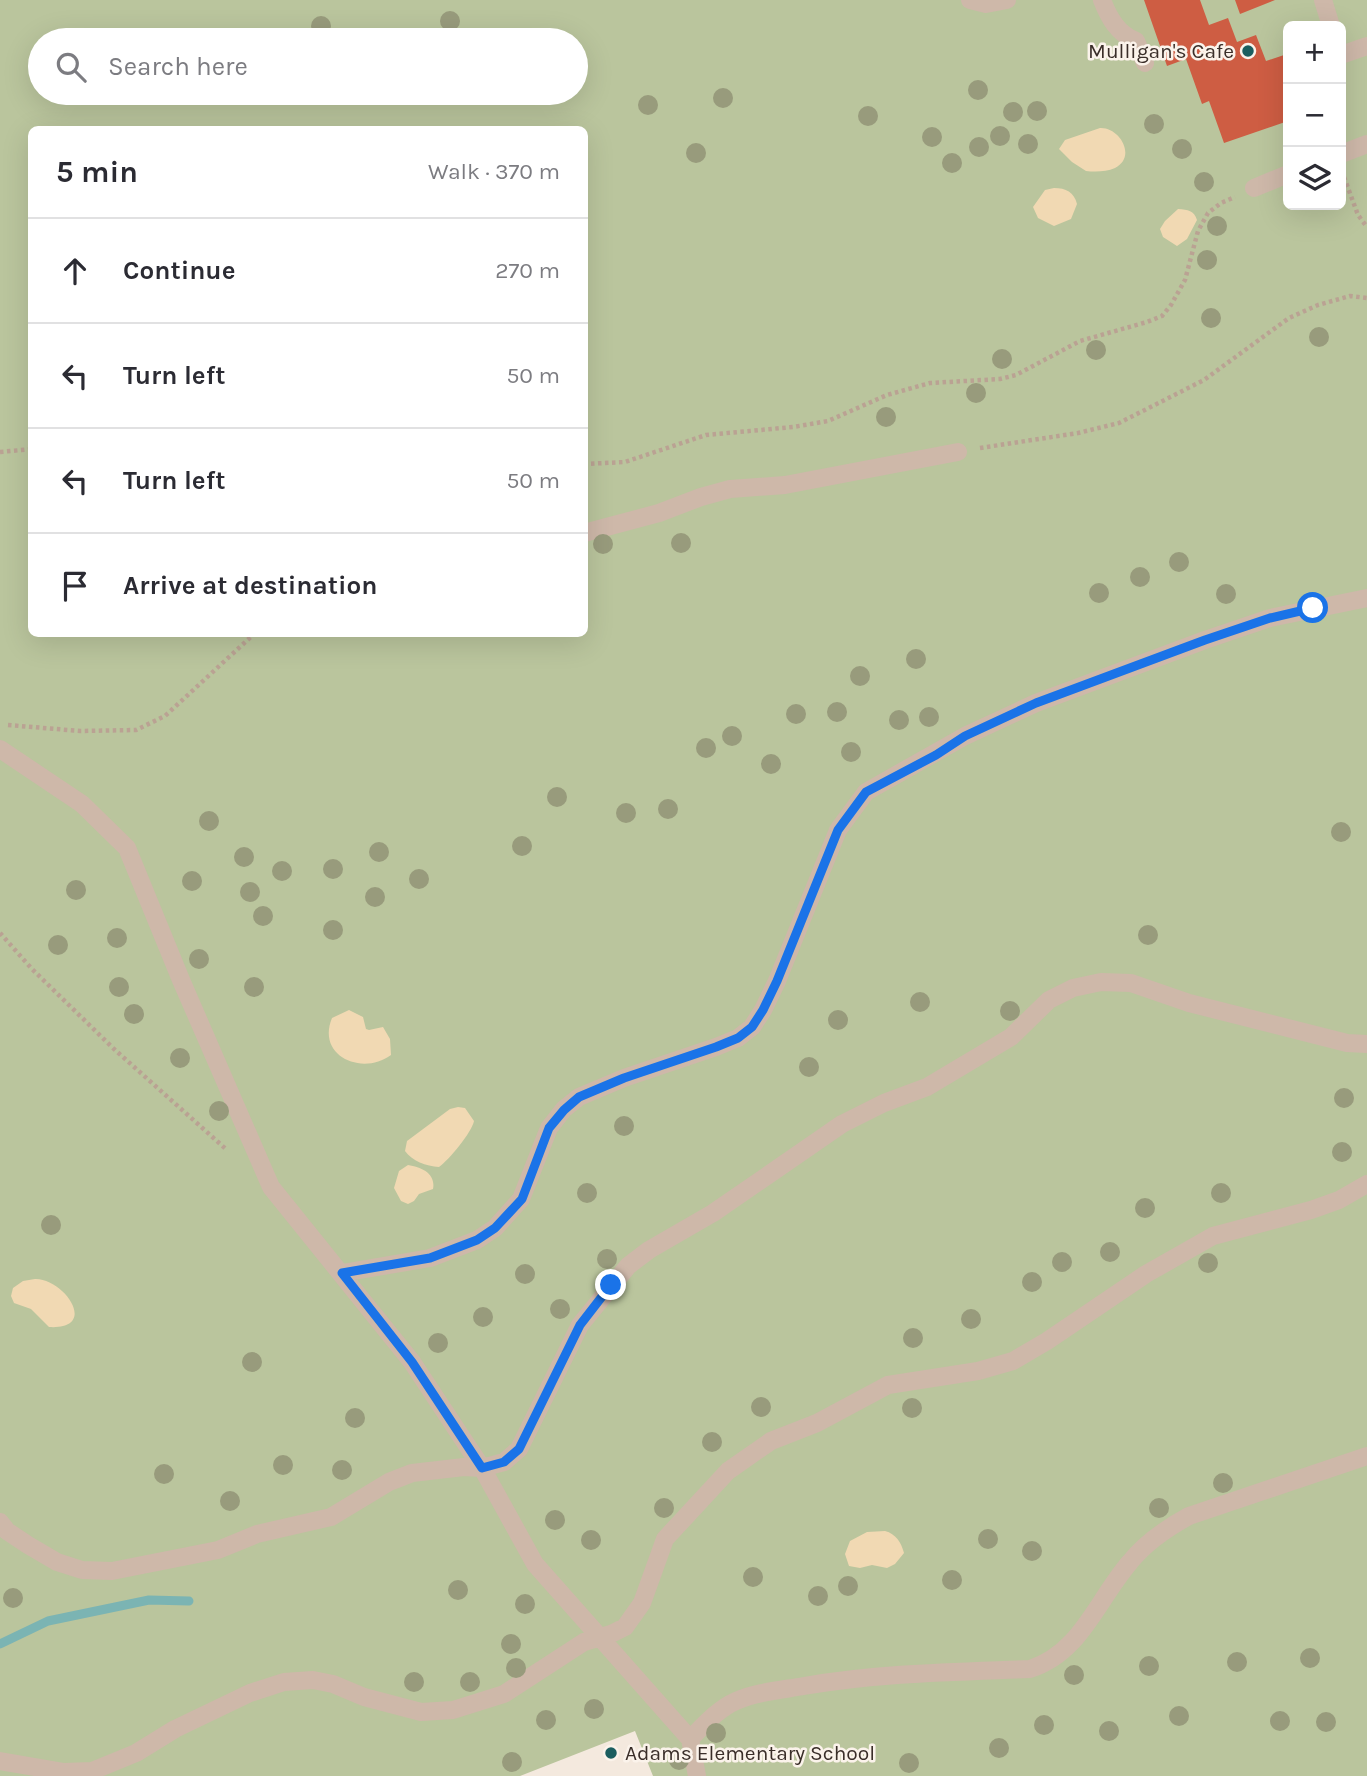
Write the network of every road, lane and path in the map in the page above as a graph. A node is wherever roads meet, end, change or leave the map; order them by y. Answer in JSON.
{"nodes":[{"id":1,"x":970,"y":0,"type":"edge"},
{"id":2,"x":1007,"y":0,"type":"edge"},
{"id":3,"x":1102,"y":0,"type":"edge"},
{"id":4,"x":1323,"y":0,"type":"edge"},
{"id":5,"x":1329,"y":21,"type":"edge"},
{"id":6,"x":1367,"y":46,"type":"edge"},
{"id":7,"x":1346,"y":53,"type":"edge"},
{"id":8,"x":1144,"y":63,"type":"dead end"},
{"id":9,"x":1367,"y":144,"type":"edge"},
{"id":10,"x":1346,"y":153,"type":"edge"},
{"id":11,"x":1283,"y":176,"type":"edge"},
{"id":12,"x":1346,"y":183,"type":"edge"},
{"id":13,"x":1254,"y":188,"type":"joint"},
{"id":14,"x":1367,"y":227,"type":"edge"},
{"id":15,"x":1367,"y":298,"type":"edge"},
{"id":16,"x":28,"y":449,"type":"edge"},
{"id":17,"x":0,"y":452,"type":"edge"},
{"id":18,"x":958,"y":452,"type":"joint"},
{"id":19,"x":588,"y":464,"type":"edge"},
{"id":20,"x":588,"y":532,"type":"edge"},
{"id":21,"x":1367,"y":598,"type":"edge"},
{"id":22,"x":251,"y":637,"type":"edge"},
{"id":23,"x":0,"y":725,"type":"edge"},
{"id":24,"x":0,"y":749,"type":"edge"},
{"id":25,"x":0,"y":933,"type":"edge"},
{"id":26,"x":1367,"y":1044,"type":"edge"},
{"id":27,"x":232,"y":1154,"type":"dead end"},
{"id":28,"x":1367,"y":1184,"type":"edge"},
{"id":29,"x":342,"y":1273,"type":"junction"},
{"id":30,"x":1367,"y":1456,"type":"edge"},
{"id":31,"x":482,"y":1468,"type":"junction"},
{"id":32,"x":0,"y":1522,"type":"edge"},
{"id":33,"x":598,"y":1638,"type":"junction"},
{"id":34,"x":691,"y":1739,"type":"junction"},
{"id":35,"x":0,"y":1761,"type":"edge"},
{"id":36,"x":697,"y":1776,"type":"edge"}],
"edges":[{"from":1,"to":2,"type":"lane"},
{"from":3,"to":8,"type":"lane"},
{"from":4,"to":5,"type":"lane"},
{"from":6,"to":7,"type":"lane"},
{"from":9,"to":10,"type":"lane"},
{"from":11,"to":13,"type":"lane"},
{"from":12,"to":14,"type":"path"},
{"from":13,"to":19,"type":"path"},
{"from":15,"to":18,"type":"path"},
{"from":16,"to":17,"type":"path"},
{"from":18,"to":20,"type":"lane"},
{"from":21,"to":29,"type":"lane"},
{"from":22,"to":23,"type":"path"},
{"from":24,"to":29,"type":"lane"},
{"from":25,"to":27,"type":"path"},
{"from":26,"to":31,"type":"lane"},
{"from":28,"to":33,"type":"lane"},
{"from":29,"to":31,"type":"lane"},
{"from":30,"to":34,"type":"lane"},
{"from":31,"to":32,"type":"lane"},
{"from":31,"to":33,"type":"lane"},
{"from":33,"to":34,"type":"lane"},
{"from":33,"to":35,"type":"lane"},
{"from":34,"to":36,"type":"lane"}]}
